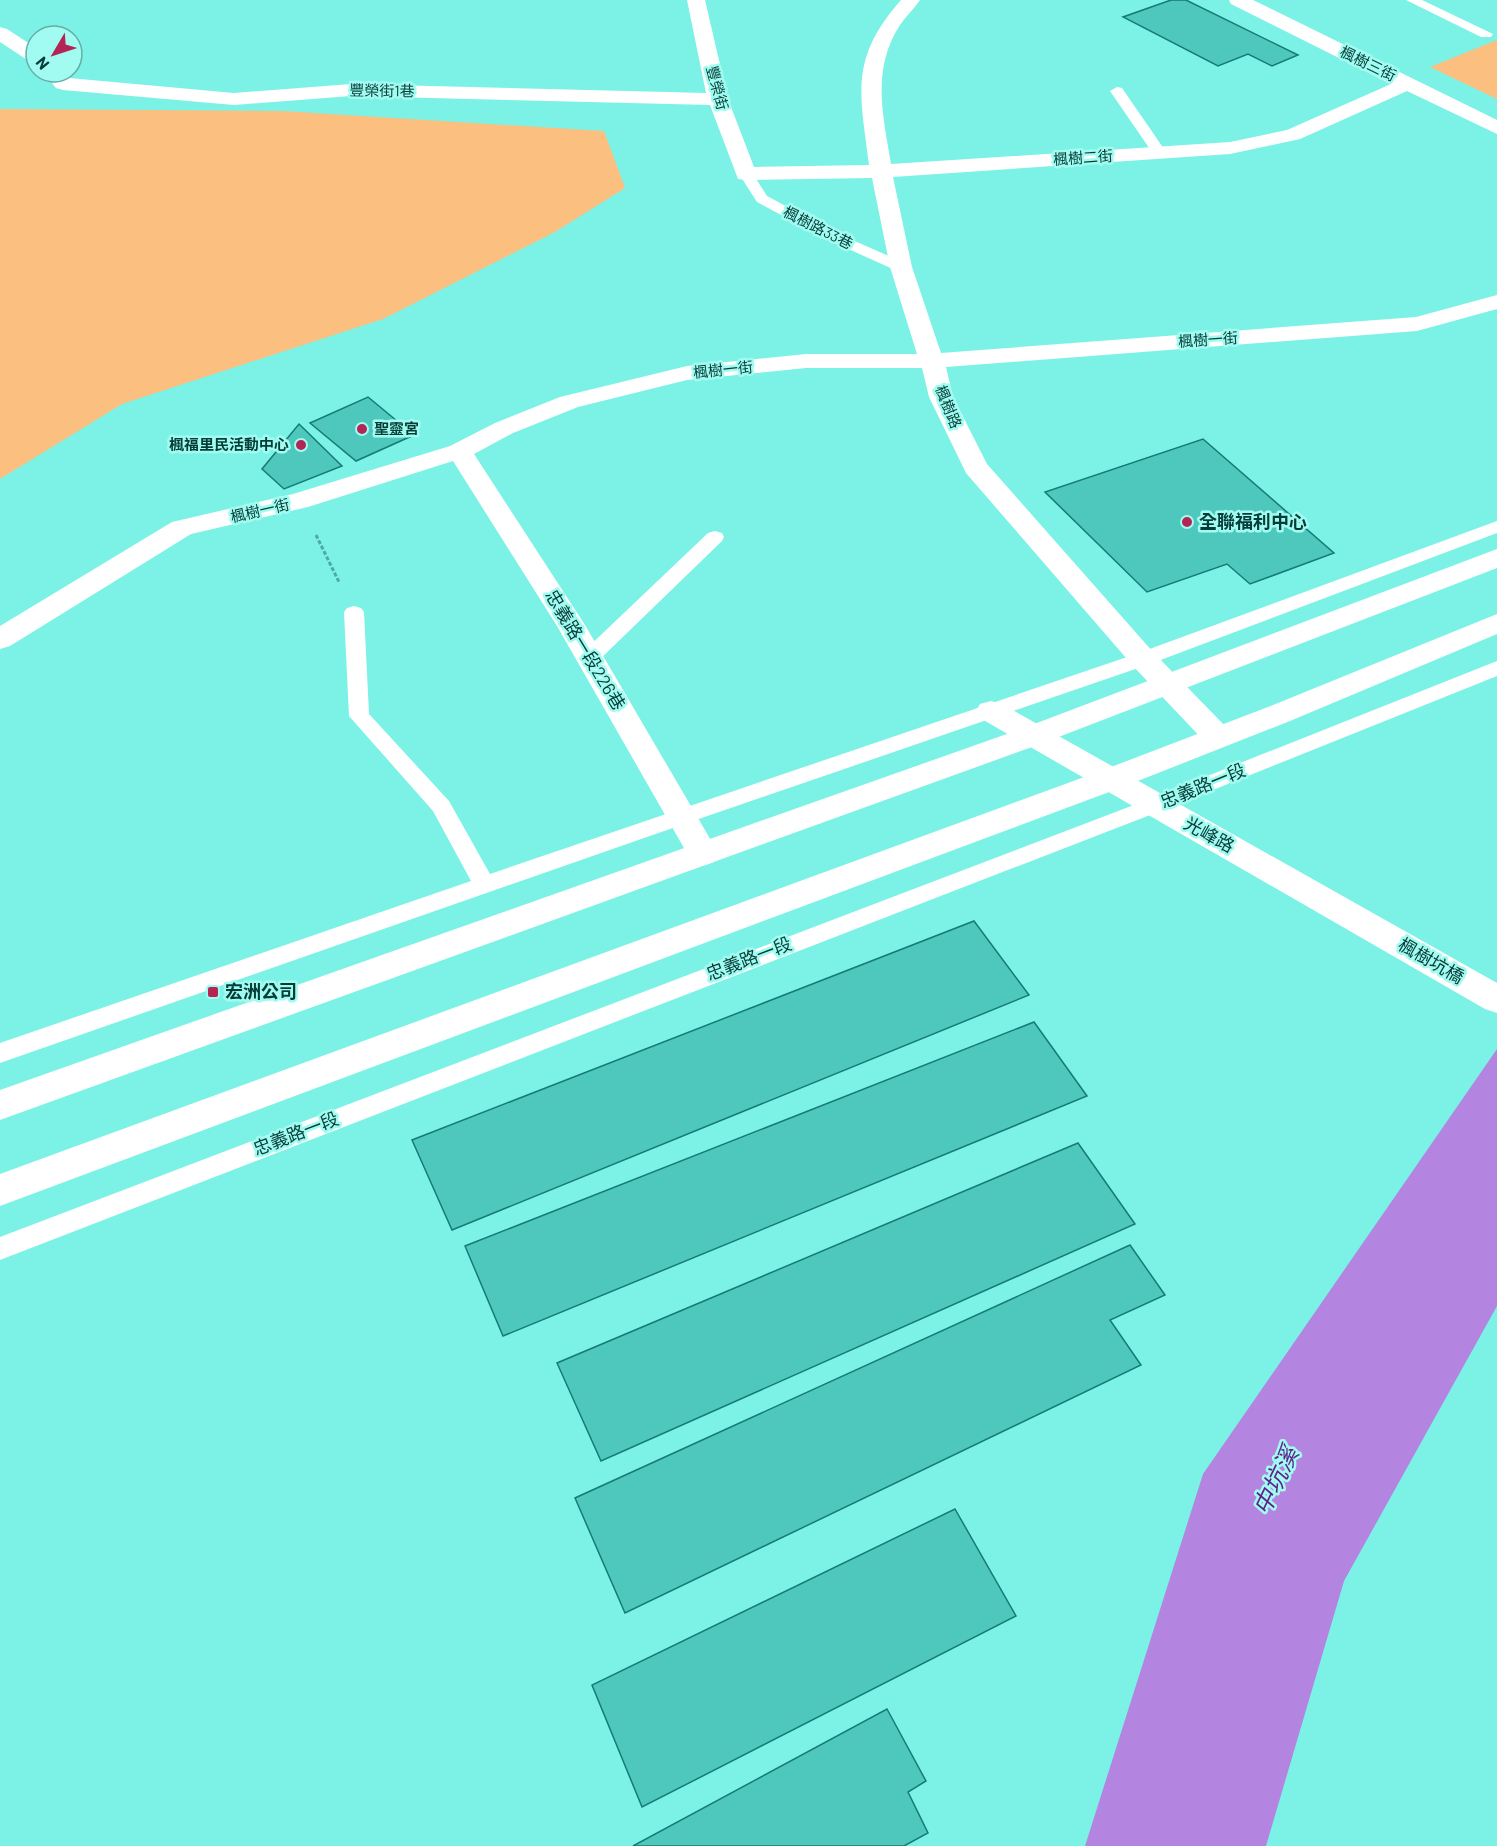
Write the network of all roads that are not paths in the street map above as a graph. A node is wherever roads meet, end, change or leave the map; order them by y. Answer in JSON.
{"nodes":[{"id":1,"x":696,"y":0,"type":"edge"},
{"id":2,"x":911,"y":0,"type":"edge"},
{"id":3,"x":1238,"y":0,"type":"edge"},
{"id":4,"x":1412,"y":0,"type":"edge"},
{"id":5,"x":0,"y":33,"type":"edge"},
{"id":6,"x":1486,"y":34,"type":"dead end"},
{"id":7,"x":24,"y":49,"type":"edge"},
{"id":8,"x":63,"y":84,"type":"edge"},
{"id":9,"x":1407,"y":84,"type":"junction"},
{"id":10,"x":1117,"y":91,"type":"dead end"},
{"id":11,"x":718,"y":99,"type":"junction"},
{"id":12,"x":1497,"y":128,"type":"edge"},
{"id":13,"x":1159,"y":152,"type":"junction"},
{"id":14,"x":881,"y":171,"type":"junction"},
{"id":15,"x":746,"y":174,"type":"junction"},
{"id":16,"x":901,"y":267,"type":"junction"},
{"id":17,"x":1497,"y":302,"type":"edge"},
{"id":18,"x":932,"y":361,"type":"junction"},
{"id":19,"x":459,"y":451,"type":"junction"},
{"id":20,"x":1497,"y":527,"type":"edge"},
{"id":21,"x":716,"y":537,"type":"dead end"},
{"id":22,"x":1497,"y":558,"type":"edge"},
{"id":23,"x":354,"y":612,"type":"road end"},
{"id":24,"x":1497,"y":623,"type":"edge"},
{"id":25,"x":0,"y":639,"type":"edge"},
{"id":26,"x":590,"y":657,"type":"junction"},
{"id":27,"x":1143,"y":659,"type":"junction"},
{"id":28,"x":1497,"y":668,"type":"edge"},
{"id":29,"x":1165,"y":683,"type":"junction"},
{"id":30,"x":991,"y":711,"type":"junction"},
{"id":31,"x":1032,"y":736,"type":"junction"},
{"id":32,"x":1218,"y":737,"type":"junction"},
{"id":33,"x":1109,"y":780,"type":"junction"},
{"id":34,"x":1155,"y":805,"type":"junction"},
{"id":35,"x":682,"y":816,"type":"junction"},
{"id":36,"x":703,"y":854,"type":"junction"},
{"id":37,"x":484,"y":884,"type":"junction"},
{"id":38,"x":1364,"y":923,"type":"joint"},
{"id":39,"x":1497,"y":999,"type":"edge"},
{"id":40,"x":0,"y":1053,"type":"edge"},
{"id":41,"x":0,"y":1105,"type":"edge"},
{"id":42,"x":0,"y":1190,"type":"edge"},
{"id":43,"x":0,"y":1249,"type":"edge"}],
"edges":[{"from":1,"to":11,"type":"street","name":"豐榮街"},
{"from":2,"to":14,"type":"street","name":"楓樹路"},
{"from":3,"to":9,"type":"street","name":"楓樹三街"},
{"from":4,"to":6,"type":"lane"},
{"from":5,"to":7,"type":"street"},
{"from":8,"to":11,"type":"street","name":"豐榮街1巷"},
{"from":9,"to":12,"type":"street","name":"楓樹三街"},
{"from":9,"to":13,"type":"street","name":"楓樹二街"},
{"from":10,"to":13,"type":"lane"},
{"from":11,"to":15,"type":"street","name":"豐榮街"},
{"from":13,"to":14,"type":"street","name":"楓樹二街"},
{"from":14,"to":15,"type":"street","name":"楓樹二街"},
{"from":14,"to":16,"type":"street","name":"楓樹路"},
{"from":15,"to":16,"type":"lane","name":"楓樹路33巷"},
{"from":16,"to":18,"type":"street","name":"楓樹路"},
{"from":17,"to":18,"type":"street","name":"楓樹一街"},
{"from":18,"to":19,"type":"street","name":"楓樹一街"},
{"from":18,"to":27,"type":"street","name":"楓樹路"},
{"from":19,"to":25,"type":"street","name":"楓樹一街"},
{"from":19,"to":26,"type":"street","name":"忠義路一段226巷"},
{"from":20,"to":27,"type":"lane"},
{"from":21,"to":26,"type":"lane"},
{"from":22,"to":29,"type":"street"},
{"from":23,"to":37,"type":"lane"},
{"from":24,"to":32,"type":"street"},
{"from":26,"to":35,"type":"street","name":"忠義路一段226巷"},
{"from":27,"to":29,"type":"street","name":"楓樹路"},
{"from":27,"to":30,"type":"lane"},
{"from":28,"to":34,"type":"lane","name":"忠義路一段"},
{"from":29,"to":31,"type":"street"},
{"from":29,"to":32,"type":"street","name":"楓樹路"},
{"from":30,"to":31,"type":"street","name":"光峰路"},
{"from":30,"to":35,"type":"lane"},
{"from":31,"to":33,"type":"street","name":"光峰路"},
{"from":31,"to":36,"type":"street"},
{"from":32,"to":33,"type":"street"},
{"from":33,"to":34,"type":"street","name":"光峰路"},
{"from":33,"to":42,"type":"street"},
{"from":34,"to":38,"type":"street","name":"光峰路"},
{"from":34,"to":43,"type":"lane","name":"忠義路一段"},
{"from":35,"to":36,"type":"street","name":"忠義路一段226巷"},
{"from":35,"to":37,"type":"lane"},
{"from":36,"to":41,"type":"street"},
{"from":37,"to":40,"type":"lane"},
{"from":38,"to":39,"type":"street","name":"楓樹坑橋"}]}
